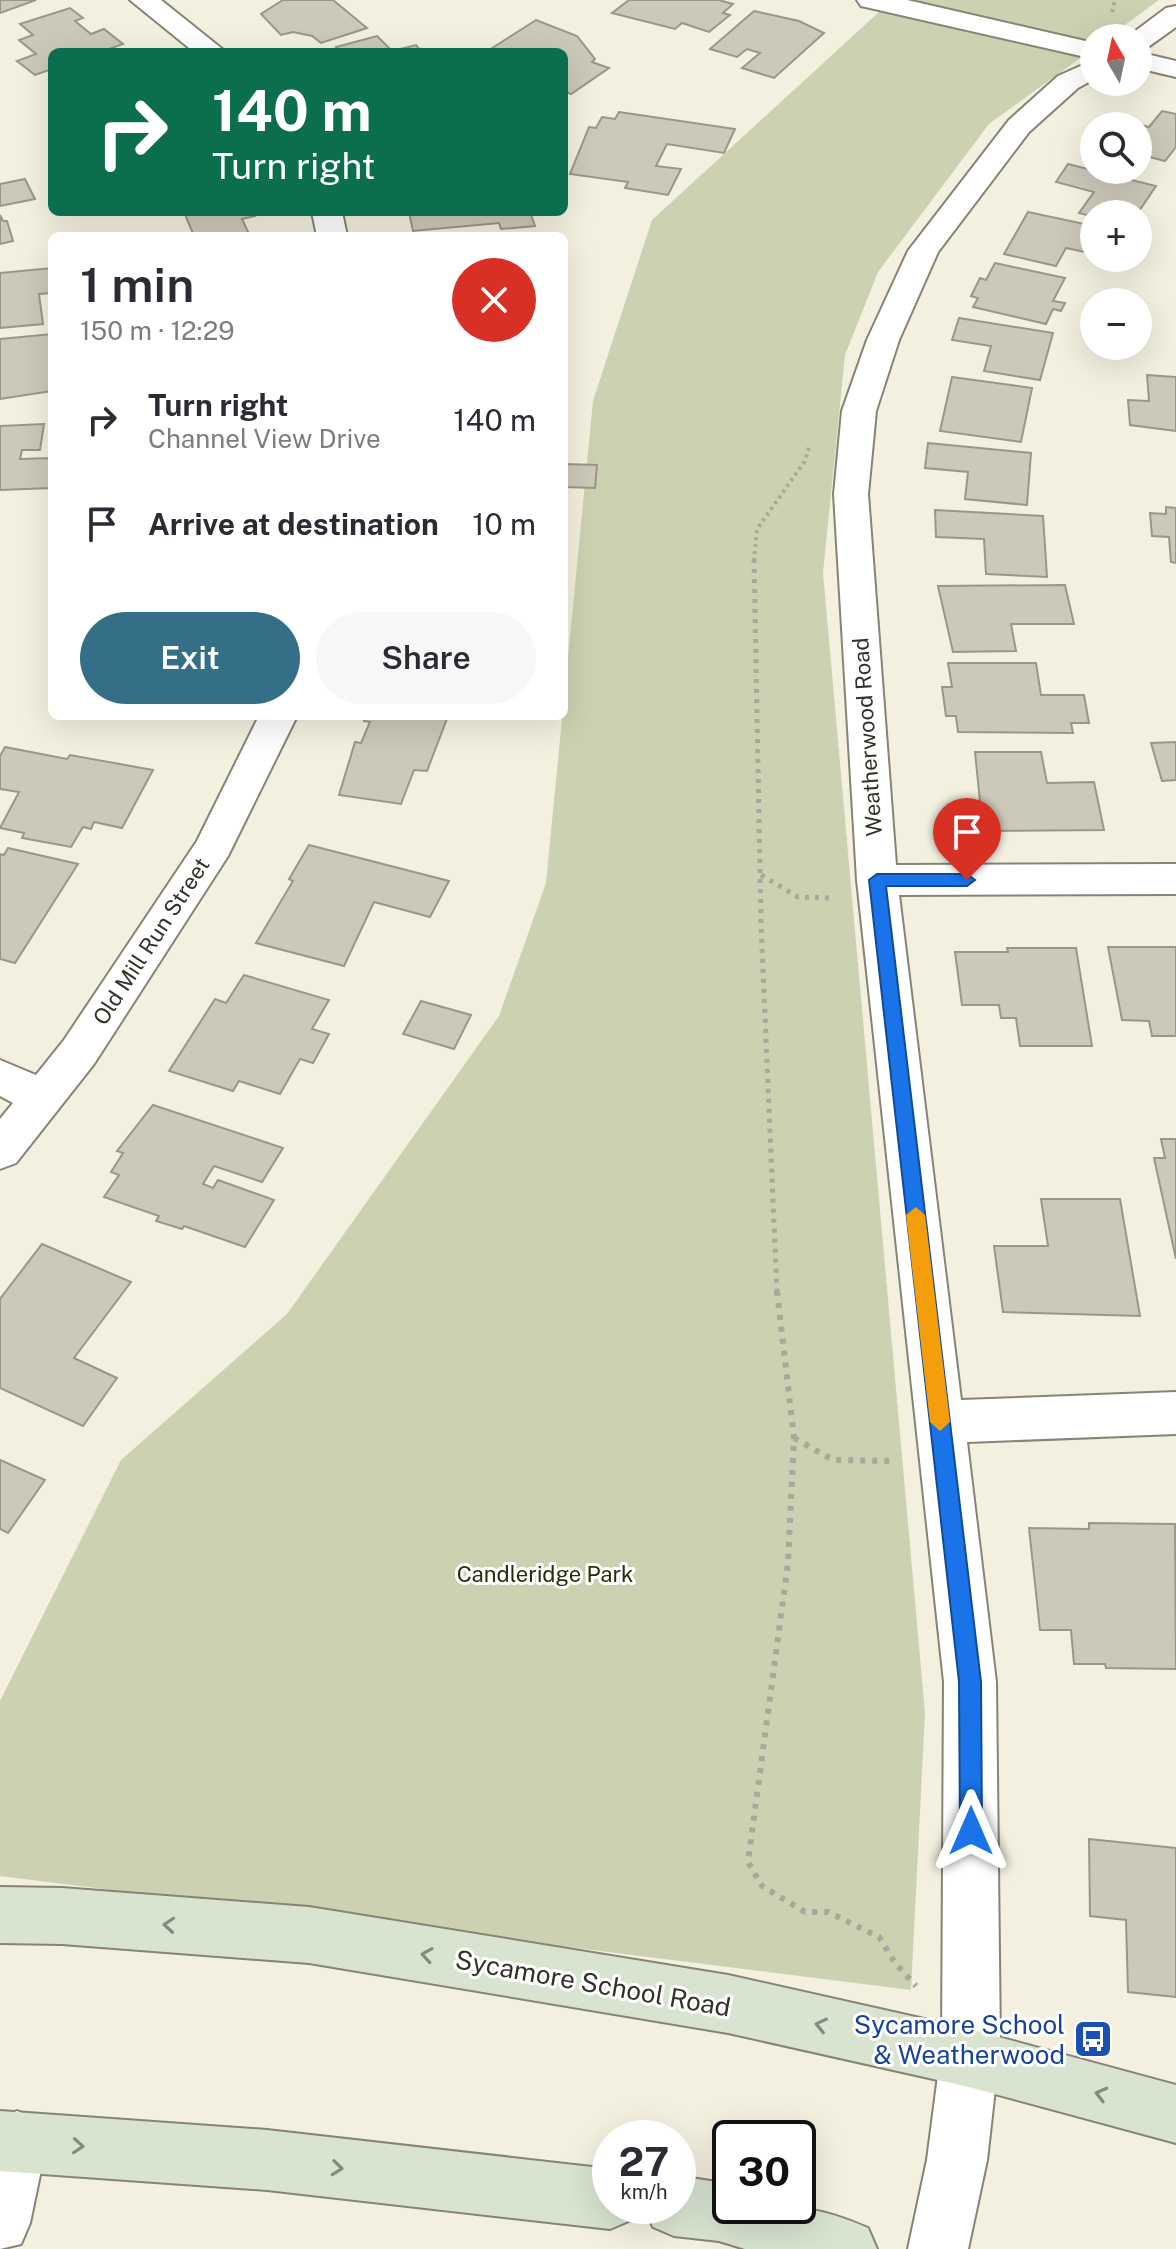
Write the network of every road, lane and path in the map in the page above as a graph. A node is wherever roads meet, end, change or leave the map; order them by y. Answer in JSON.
{"nodes":[{"id":1,"x":144,"y":0,"type":"edge"},
{"id":2,"x":871,"y":0,"type":"edge"},
{"id":3,"x":1115,"y":0,"type":"edge"},
{"id":4,"x":1176,"y":14,"type":"edge"},
{"id":5,"x":1105,"y":24,"type":"edge"},
{"id":6,"x":1152,"y":31,"type":"edge"},
{"id":7,"x":207,"y":48,"type":"edge"},
{"id":8,"x":1080,"y":54,"type":"edge"},
{"id":9,"x":1080,"y":63,"type":"edge"},
{"id":10,"x":1152,"y":63,"type":"edge"},
{"id":11,"x":1176,"y":69,"type":"edge"},
{"id":12,"x":812,"y":436,"type":"dead end"},
{"id":13,"x":276,"y":720,"type":"edge"},
{"id":14,"x":760,"y":875,"type":"junction"},
{"id":15,"x":1176,"y":879,"type":"edge"},
{"id":16,"x":878,"y":890,"type":"junction"},
{"id":17,"x":0,"y":1077,"type":"edge"},
{"id":18,"x":43,"y":1098,"type":"junction"},
{"id":19,"x":0,"y":1151,"type":"edge"},
{"id":20,"x":1176,"y":1413,"type":"edge"},
{"id":21,"x":794,"y":1438,"type":"junction"},
{"id":22,"x":942,"y":1442,"type":"junction"},
{"id":23,"x":0,"y":1915,"type":"edge"},
{"id":24,"x":970,"y":2052,"type":"junction"},
{"id":25,"x":1176,"y":2114,"type":"edge"},
{"id":26,"x":8,"y":2141,"type":"edge"},
{"id":27,"x":592,"y":2197,"type":"edge"},
{"id":28,"x":696,"y":2208,"type":"edge"},
{"id":29,"x":0,"y":2223,"type":"edge"},
{"id":30,"x":847,"y":2249,"type":"edge"},
{"id":31,"x":938,"y":2249,"type":"edge"}],
"edges":[{"from":1,"to":7,"type":"street"},
{"from":2,"to":8,"type":"street"},
{"from":3,"to":5,"type":"path"},
{"from":4,"to":6,"type":"street"},
{"from":9,"to":16,"type":"street","name":"Weatherwood Road"},
{"from":10,"to":11,"type":"street"},
{"from":12,"to":14,"type":"path"},
{"from":13,"to":18,"type":"street","name":"Old Mill Run Street"},
{"from":14,"to":16,"type":"path"},
{"from":14,"to":21,"type":"path"},
{"from":15,"to":16,"type":"street"},
{"from":16,"to":22,"type":"street","name":"Weatherwood Road"},
{"from":17,"to":18,"type":"street"},
{"from":18,"to":19,"type":"street","name":"Old Mill Run Street"},
{"from":20,"to":22,"type":"street"},
{"from":21,"to":22,"type":"path"},
{"from":21,"to":24,"type":"path"},
{"from":22,"to":24,"type":"street","name":"Weatherwood Road"},
{"from":24,"to":23,"type":"main road","name":"Sycamore School Road","one_way":true},
{"from":25,"to":24,"type":"main road","name":"Sycamore School Road","one_way":true},
{"from":24,"to":31,"type":"street","name":"Weatherwood Road"},
{"from":26,"to":27,"type":"main road","one_way":true},
{"from":26,"to":29,"type":"street"},
{"from":28,"to":30,"type":"main road"}]}
